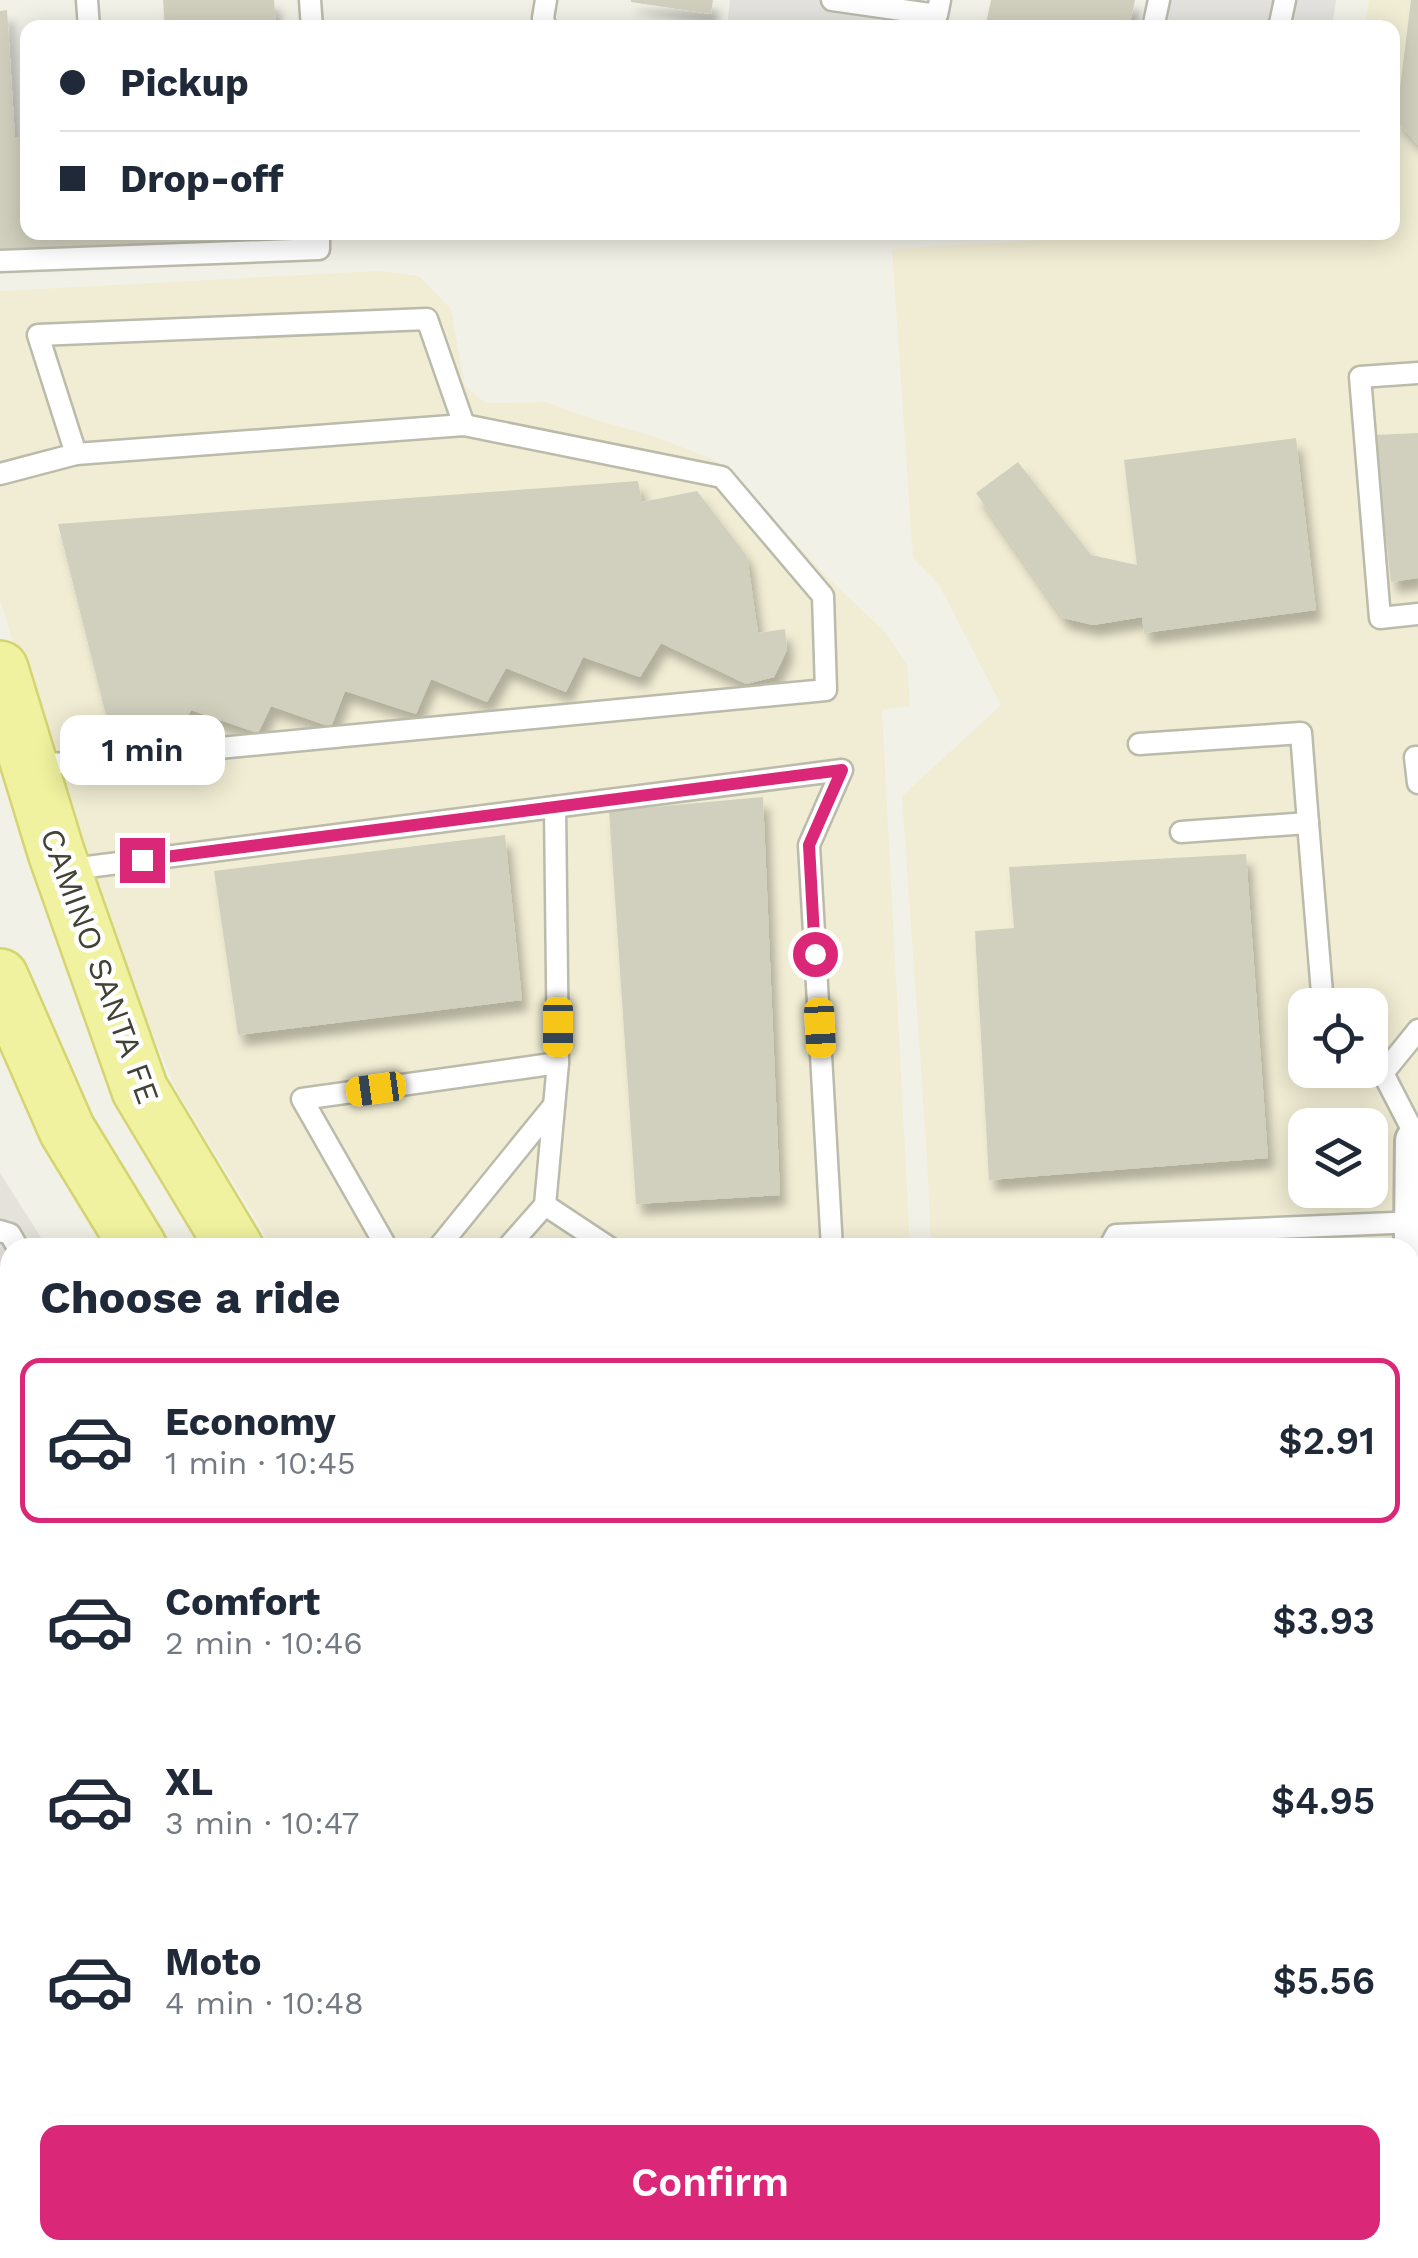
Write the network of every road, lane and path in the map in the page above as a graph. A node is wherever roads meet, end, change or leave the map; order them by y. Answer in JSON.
{"nodes":[{"id":1,"x":832,"y":0,"type":"edge"},
{"id":2,"x":940,"y":0,"type":"edge"},
{"id":3,"x":913,"y":20,"type":"edge"},
{"id":4,"x":319,"y":240,"type":"edge"},
{"id":5,"x":0,"y":261,"type":"edge"},
{"id":6,"x":1418,"y":373,"type":"edge"},
{"id":7,"x":464,"y":424,"type":"junction"},
{"id":8,"x":76,"y":454,"type":"junction"},
{"id":9,"x":0,"y":474,"type":"edge"},
{"id":10,"x":1418,"y":614,"type":"edge"},
{"id":11,"x":0,"y":669,"type":"edge"},
{"id":12,"x":1139,"y":744,"type":"dead end"},
{"id":13,"x":1418,"y":756,"type":"edge"},
{"id":14,"x":30,"y":766,"type":"junction"},
{"id":15,"x":1418,"y":783,"type":"edge"},
{"id":16,"x":555,"y":807,"type":"junction"},
{"id":17,"x":1308,"y":824,"type":"junction"},
{"id":18,"x":1181,"y":832,"type":"dead end"},
{"id":19,"x":62,"y":870,"type":"junction"},
{"id":20,"x":0,"y":977,"type":"edge"},
{"id":21,"x":1322,"y":988,"type":"edge"},
{"id":22,"x":1418,"y":1030,"type":"edge"},
{"id":23,"x":558,"y":1063,"type":"junction"},
{"id":24,"x":1388,"y":1067,"type":"edge"},
{"id":25,"x":1388,"y":1080,"type":"edge"},
{"id":26,"x":554,"y":1105,"type":"junction"},
{"id":27,"x":1418,"y":1141,"type":"edge"},
{"id":28,"x":545,"y":1205,"type":"junction"},
{"id":29,"x":1416,"y":1222,"type":"edge"},
{"id":30,"x":133,"y":1238,"type":"edge"},
{"id":31,"x":230,"y":1238,"type":"edge"},
{"id":32,"x":381,"y":1238,"type":"edge"},
{"id":33,"x":446,"y":1238,"type":"edge"},
{"id":34,"x":516,"y":1238,"type":"edge"},
{"id":35,"x":595,"y":1238,"type":"edge"},
{"id":36,"x":831,"y":1238,"type":"edge"},
{"id":37,"x":1115,"y":1238,"type":"edge"}],
"edges":[{"from":1,"to":3,"type":"lane"},
{"from":2,"to":3,"type":"lane"},
{"from":4,"to":5,"type":"lane"},
{"from":6,"to":10,"type":"lane"},
{"from":7,"to":8,"type":"lane"},
{"from":7,"to":8,"type":"lane"},
{"from":7,"to":14,"type":"lane"},
{"from":8,"to":9,"type":"lane"},
{"from":11,"to":14,"type":"main road","name":"CAMINO SANTA FE"},
{"from":12,"to":17,"type":"lane"},
{"from":13,"to":15,"type":"lane"},
{"from":14,"to":19,"type":"main road","name":"CAMINO SANTA FE"},
{"from":16,"to":19,"type":"lane"},
{"from":16,"to":23,"type":"lane"},
{"from":16,"to":36,"type":"lane"},
{"from":17,"to":18,"type":"lane"},
{"from":17,"to":21,"type":"lane"},
{"from":19,"to":31,"type":"main road","name":"CAMINO SANTA FE"},
{"from":20,"to":30,"type":"main road"},
{"from":22,"to":24,"type":"lane"},
{"from":23,"to":26,"type":"lane"},
{"from":23,"to":32,"type":"lane"},
{"from":25,"to":27,"type":"lane"},
{"from":26,"to":28,"type":"lane"},
{"from":26,"to":33,"type":"lane"},
{"from":27,"to":29,"type":"street"},
{"from":28,"to":34,"type":"lane"},
{"from":28,"to":35,"type":"lane"},
{"from":29,"to":37,"type":"lane"}]}
